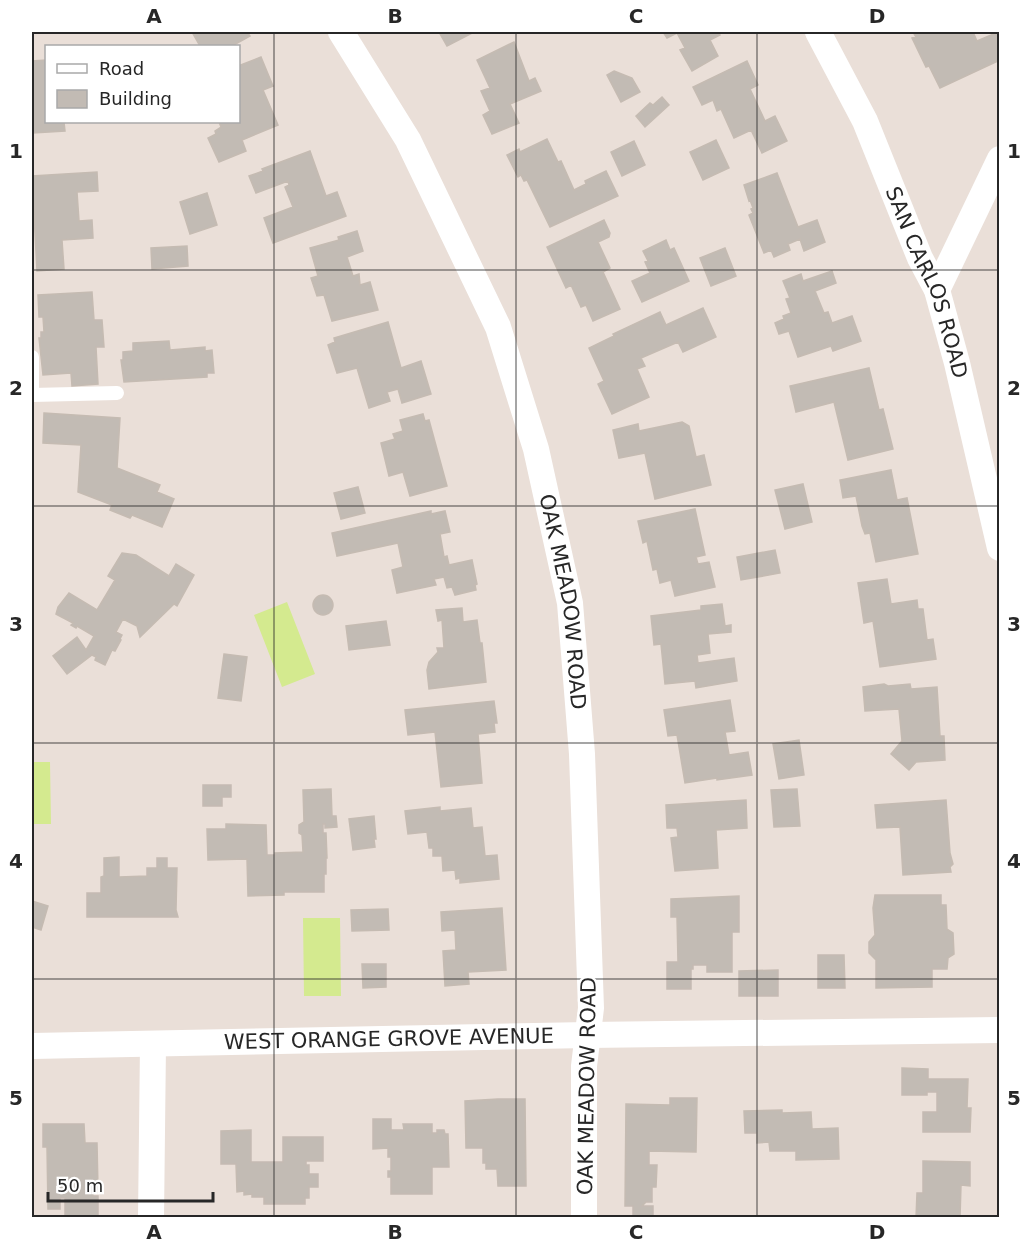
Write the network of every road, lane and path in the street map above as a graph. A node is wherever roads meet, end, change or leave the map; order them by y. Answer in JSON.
{"nodes":[{"id":1,"x":340,"y":32,"type":"edge"},
{"id":2,"x":818,"y":32,"type":"edge"},
{"id":3,"x":999,"y":159,"type":"edge"},
{"id":4,"x":937,"y":290,"type":"junction"},
{"id":5,"x":32,"y":357,"type":"edge"},
{"id":6,"x":32,"y":390,"type":"edge"},
{"id":7,"x":117,"y":393,"type":"dead end"},
{"id":8,"x":32,"y":395,"type":"edge"},
{"id":9,"x":999,"y":548,"type":"edge"},
{"id":10,"x":999,"y":1030,"type":"edge"},
{"id":11,"x":588,"y":1035,"type":"junction"},
{"id":12,"x":153,"y":1044,"type":"junction"},
{"id":13,"x":32,"y":1046,"type":"edge"},
{"id":14,"x":151,"y":1218,"type":"edge"},
{"id":15,"x":584,"y":1218,"type":"edge"}],
"edges":[{"from":1,"to":11,"type":"street","name":"OAK MEADOW ROAD"},
{"from":2,"to":4,"type":"street","name":"SAN CARLOS ROAD"},
{"from":3,"to":4,"type":"street"},
{"from":4,"to":9,"type":"street","name":"SAN CARLOS ROAD"},
{"from":5,"to":6,"type":"lane"},
{"from":7,"to":8,"type":"lane"},
{"from":10,"to":11,"type":"street","name":"WEST ORANGE GROVE AVENUE"},
{"from":11,"to":12,"type":"street","name":"WEST ORANGE GROVE AVENUE"},
{"from":11,"to":15,"type":"street","name":"OAK MEADOW ROAD"},
{"from":12,"to":13,"type":"street","name":"WEST ORANGE GROVE AVENUE"},
{"from":12,"to":14,"type":"street"}]}
